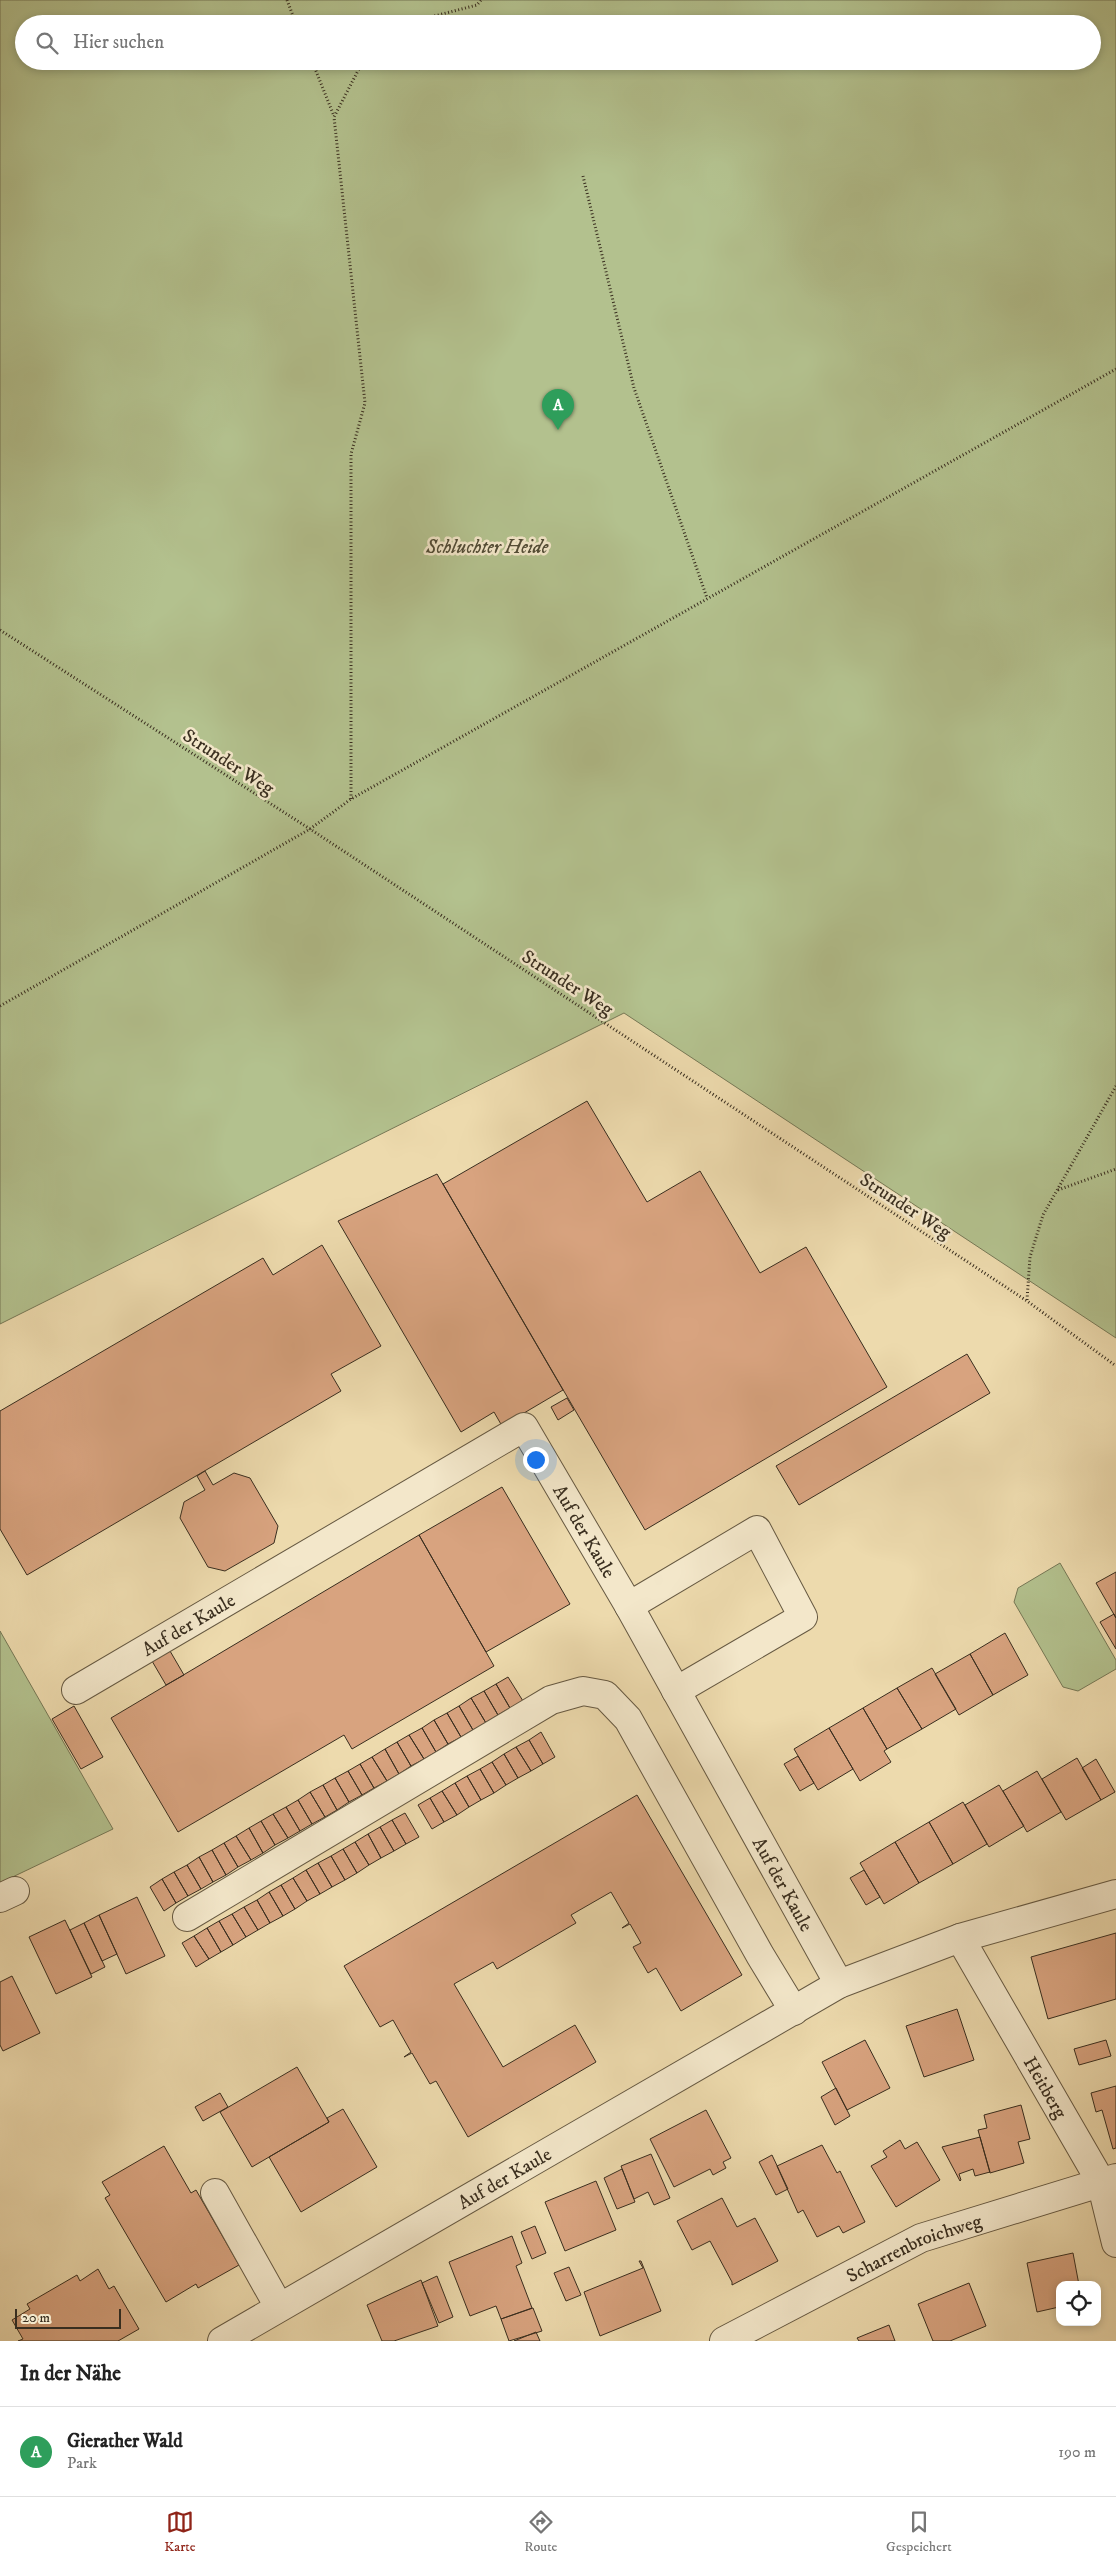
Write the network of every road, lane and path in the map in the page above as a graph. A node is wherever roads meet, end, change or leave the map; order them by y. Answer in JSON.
{"nodes":[{"id":1,"x":287,"y":0,"type":"edge"},
{"id":2,"x":481,"y":0,"type":"edge"},
{"id":3,"x":293,"y":15,"type":"edge"},
{"id":4,"x":439,"y":15,"type":"edge"},
{"id":5,"x":316,"y":70,"type":"edge"},
{"id":6,"x":358,"y":70,"type":"edge"},
{"id":7,"x":334,"y":117,"type":"junction"},
{"id":8,"x":583,"y":176,"type":"dead end"},
{"id":9,"x":1116,"y":369,"type":"edge"},
{"id":10,"x":707,"y":598,"type":"junction"},
{"id":11,"x":0,"y":630,"type":"edge"},
{"id":12,"x":351,"y":798,"type":"junction"},
{"id":13,"x":310,"y":829,"type":"junction"},
{"id":14,"x":0,"y":1006,"type":"edge"},
{"id":15,"x":1116,"y":1086,"type":"edge"},
{"id":16,"x":1116,"y":1169,"type":"edge"},
{"id":17,"x":1058,"y":1190,"type":"junction"},
{"id":18,"x":1026,"y":1301,"type":"junction"},
{"id":19,"x":1116,"y":1366,"type":"edge"},
{"id":20,"x":629,"y":1606,"type":"junction"},
{"id":21,"x":76,"y":1690,"type":"dead end"},
{"id":22,"x":676,"y":1691,"type":"junction"},
{"id":23,"x":1116,"y":1894,"type":"edge"},
{"id":24,"x":187,"y":1917,"type":"dead end"},
{"id":25,"x":960,"y":1938,"type":"junction"},
{"id":26,"x":840,"y":1984,"type":"junction"},
{"id":27,"x":794,"y":2011,"type":"junction"},
{"id":28,"x":1109,"y":2180,"type":"edge"},
{"id":29,"x":215,"y":2193,"type":"dead end"},
{"id":30,"x":1116,"y":2243,"type":"edge"},
{"id":31,"x":279,"y":2307,"type":"junction"},
{"id":32,"x":222,"y":2341,"type":"edge"},
{"id":33,"x":724,"y":2341,"type":"edge"}],
"edges":[{"from":1,"to":3,"type":"path"},
{"from":2,"to":4,"type":"path"},
{"from":5,"to":7,"type":"path"},
{"from":6,"to":7,"type":"path"},
{"from":7,"to":12,"type":"path"},
{"from":8,"to":10,"type":"path"},
{"from":9,"to":10,"type":"path"},
{"from":10,"to":12,"type":"path"},
{"from":11,"to":13,"type":"path","name":"Strunder Weg"},
{"from":12,"to":13,"type":"path"},
{"from":13,"to":14,"type":"path"},
{"from":13,"to":18,"type":"path","name":"Strunder Weg"},
{"from":15,"to":17,"type":"path"},
{"from":16,"to":17,"type":"path"},
{"from":17,"to":18,"type":"path"},
{"from":18,"to":19,"type":"path","name":"Strunder Weg"},
{"from":20,"to":21,"type":"street","name":"Auf der Kaule"},
{"from":20,"to":22,"type":"street","name":"Auf der Kaule"},
{"from":20,"to":22,"type":"street"},
{"from":22,"to":26,"type":"street","name":"Auf der Kaule"},
{"from":23,"to":25,"type":"street","name":"Auf der Kaule"},
{"from":24,"to":27,"type":"street"},
{"from":25,"to":26,"type":"street","name":"Auf der Kaule"},
{"from":25,"to":28,"type":"street","name":"Heitberg"},
{"from":26,"to":27,"type":"street","name":"Auf der Kaule"},
{"from":27,"to":31,"type":"street","name":"Auf der Kaule"},
{"from":28,"to":30,"type":"street","name":"Heitberg"},
{"from":28,"to":33,"type":"street","name":"Scharrenbroichweg"},
{"from":29,"to":31,"type":"street"},
{"from":31,"to":32,"type":"street","name":"Auf der Kaule"}]}
